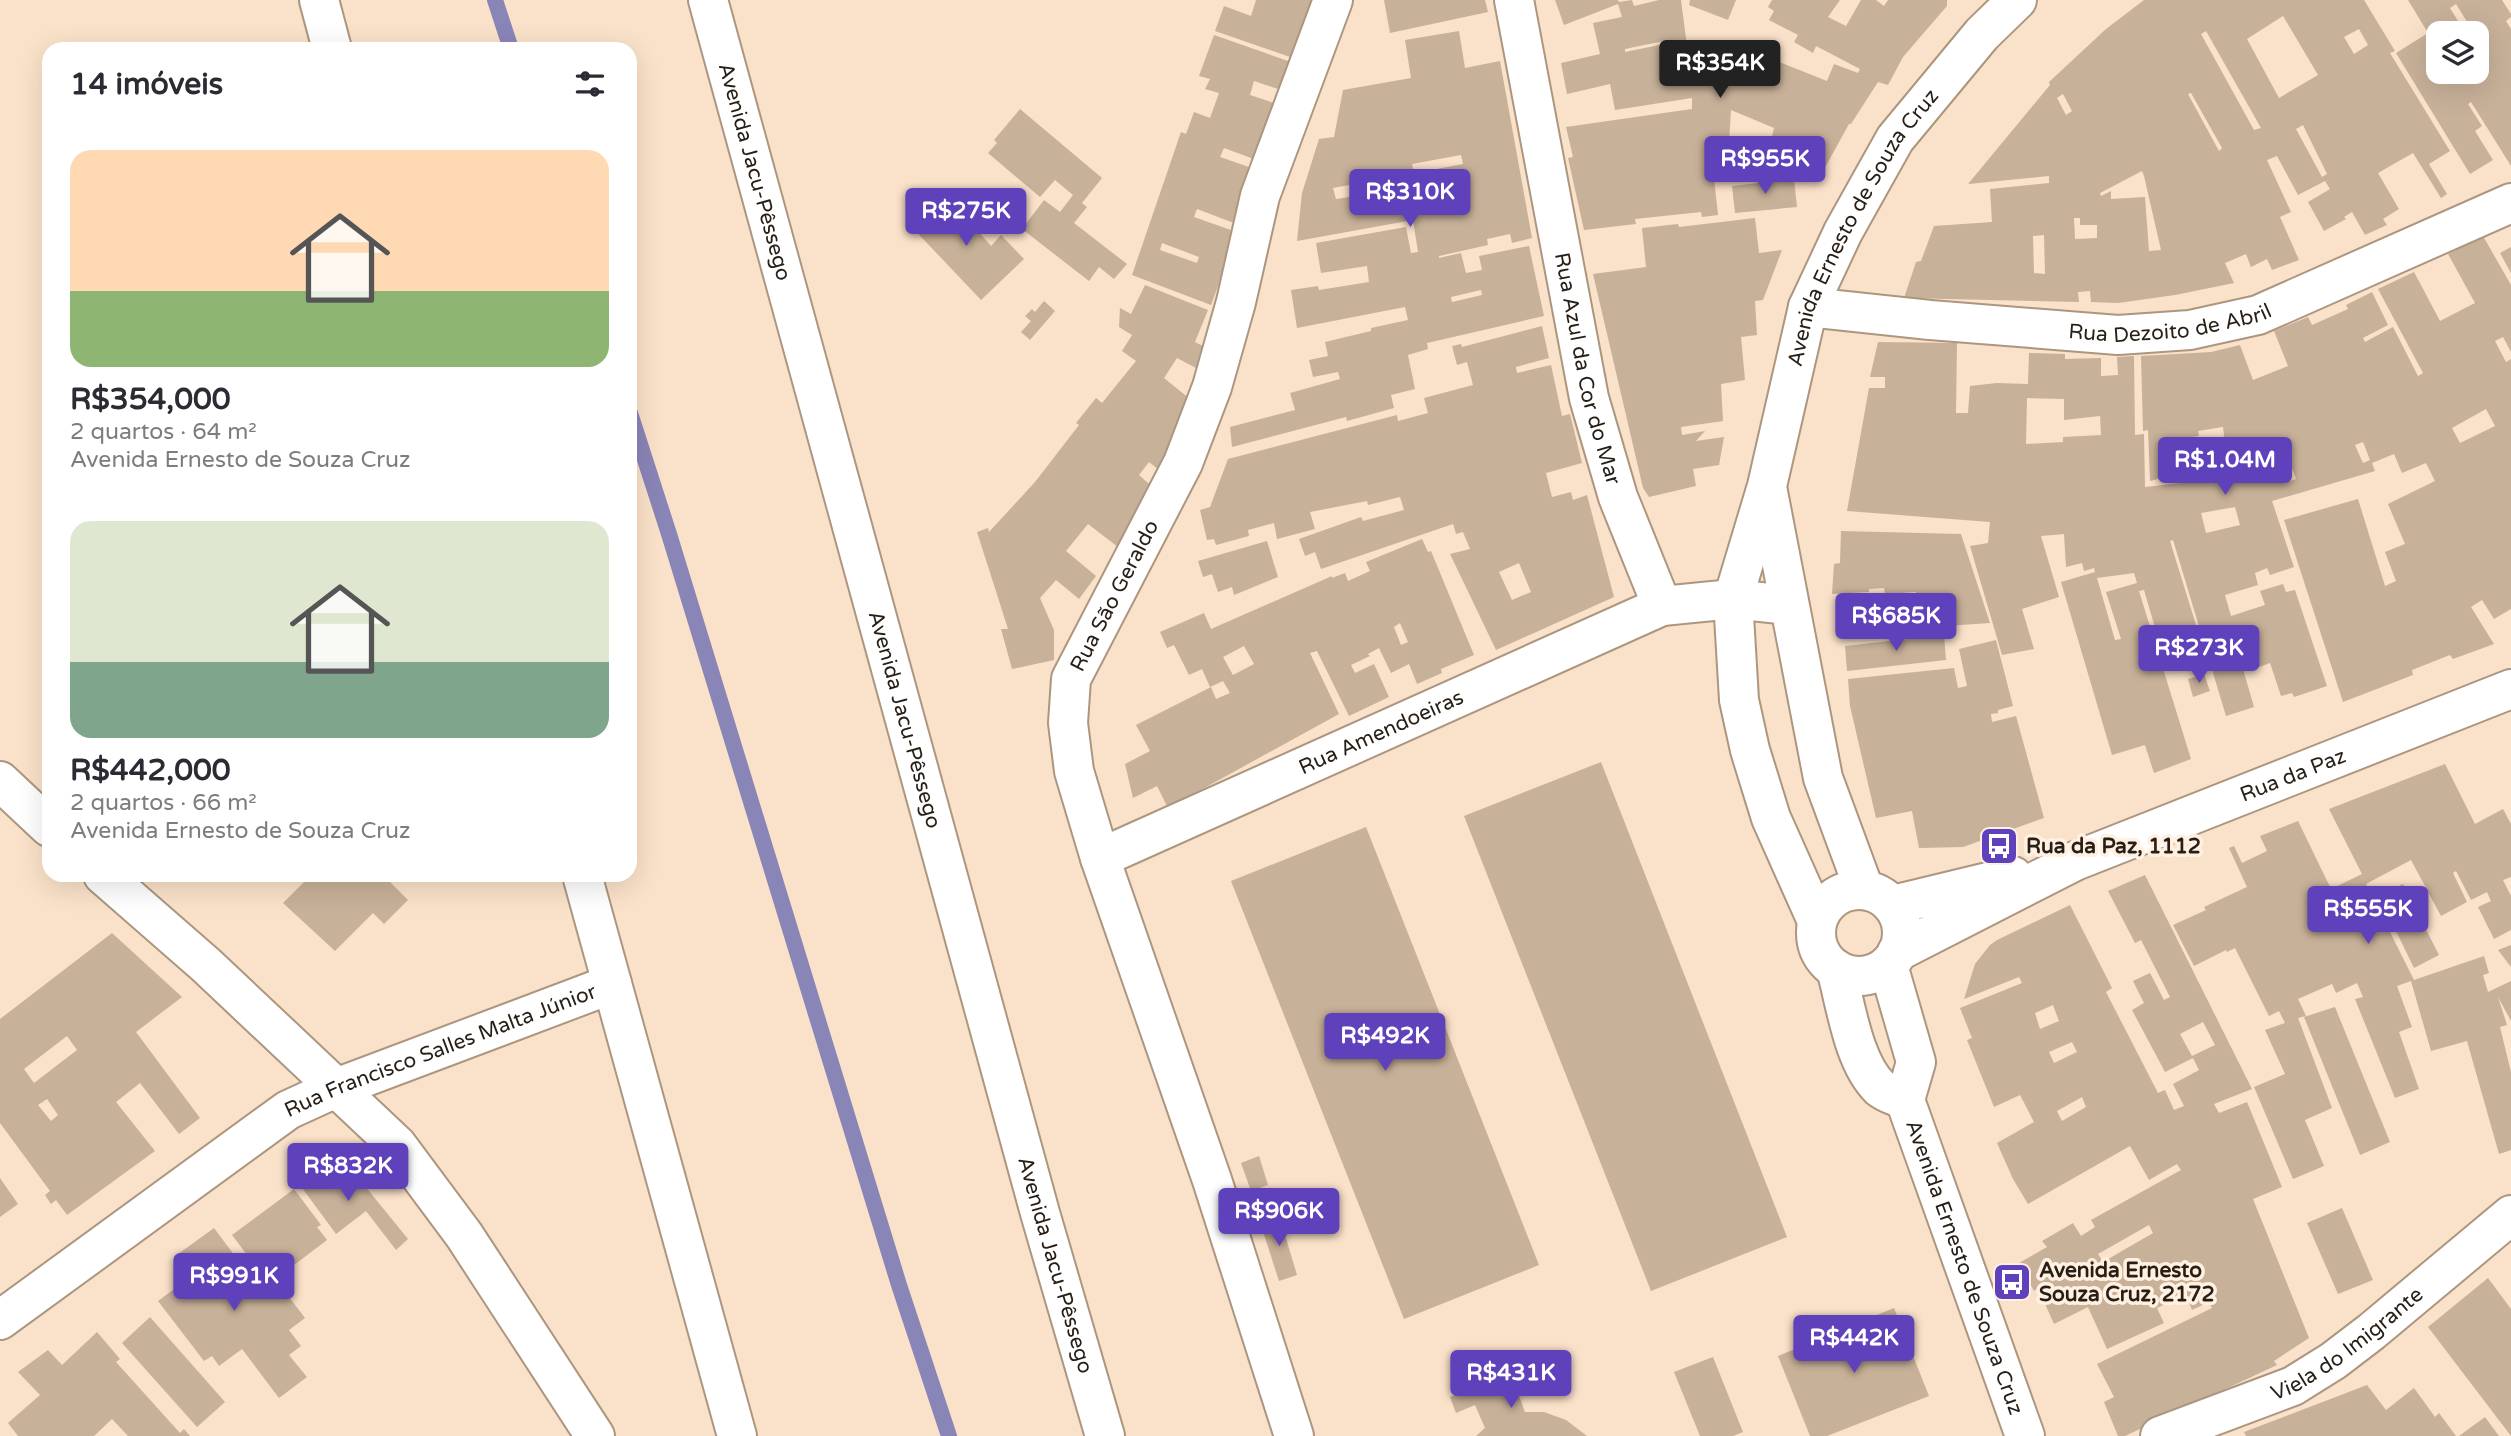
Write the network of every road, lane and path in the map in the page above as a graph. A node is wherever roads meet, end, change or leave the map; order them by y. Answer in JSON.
{"nodes":[{"id":1,"x":318,"y":0,"type":"edge"},
{"id":2,"x":708,"y":0,"type":"edge"},
{"id":3,"x":1333,"y":0,"type":"edge"},
{"id":4,"x":1514,"y":0,"type":"edge"},
{"id":5,"x":2017,"y":0,"type":"edge"},
{"id":6,"x":330,"y":42,"type":"edge"},
{"id":7,"x":2511,"y":203,"type":"edge"},
{"id":8,"x":1808,"y":307,"type":"junction"},
{"id":9,"x":1767,"y":486,"type":"junction"},
{"id":10,"x":1733,"y":599,"type":"junction"},
{"id":11,"x":1789,"y":605,"type":"junction"},
{"id":12,"x":1662,"y":606,"type":"junction"},
{"id":13,"x":2511,"y":689,"type":"edge"},
{"id":14,"x":0,"y":781,"type":"edge"},
{"id":15,"x":42,"y":820,"type":"edge"},
{"id":16,"x":1100,"y":858,"type":"junction"},
{"id":17,"x":2075,"y":861,"type":"junction"},
{"id":18,"x":111,"y":882,"type":"edge"},
{"id":19,"x":584,"y":882,"type":"edge"},
{"id":20,"x":1878,"y":897,"type":"junction"},
{"id":21,"x":1817,"y":921,"type":"junction"},
{"id":22,"x":1892,"y":958,"type":"junction"},
{"id":23,"x":1836,"y":969,"type":"junction"},
{"id":24,"x":612,"y":984,"type":"junction"},
{"id":25,"x":336,"y":1088,"type":"junction"},
{"id":26,"x":1905,"y":1100,"type":"junction"},
{"id":27,"x":2511,"y":1215,"type":"edge"},
{"id":28,"x":0,"y":1320,"type":"edge"},
{"id":29,"x":595,"y":1436,"type":"edge"},
{"id":30,"x":737,"y":1436,"type":"edge"},
{"id":31,"x":1105,"y":1436,"type":"edge"},
{"id":32,"x":1294,"y":1436,"type":"edge"},
{"id":33,"x":2025,"y":1436,"type":"edge"},
{"id":34,"x":2160,"y":1436,"type":"edge"}],
"edges":[{"from":1,"to":6,"type":"main road"},
{"from":2,"to":31,"type":"main road","name":"Avenida Jacu-Pêssego"},
{"from":3,"to":16,"type":"main road","name":"Rua São Geraldo"},
{"from":4,"to":12,"type":"main road","name":"Rua Azul da Cor do Mar"},
{"from":5,"to":8,"type":"main road","name":"Avenida Ernesto de Souza Cruz"},
{"from":7,"to":8,"type":"main road","name":"Rua Dezoito de Abril"},
{"from":8,"to":9,"type":"main road","name":"Avenida Ernesto de Souza Cruz"},
{"from":9,"to":10,"type":"main road","name":"Avenida Ernesto de Souza Cruz"},
{"from":9,"to":11,"type":"main road","name":"Avenida Ernesto de Souza Cruz"},
{"from":10,"to":11,"type":"main road"},
{"from":10,"to":12,"type":"main road"},
{"from":10,"to":21,"type":"main road","name":"Avenida Ernesto de Souza Cruz"},
{"from":11,"to":20,"type":"main road","name":"Avenida Ernesto de Souza Cruz"},
{"from":12,"to":16,"type":"main road","name":"Rua Amendoeiras"},
{"from":13,"to":17,"type":"main road","name":"Rua da Paz"},
{"from":14,"to":15,"type":"main road"},
{"from":16,"to":32,"type":"main road","name":"Rua São Geraldo"},
{"from":17,"to":20,"type":"main road","name":"Rua da Paz"},
{"from":17,"to":22,"type":"main road","name":"Rua da Paz"},
{"from":18,"to":25,"type":"main road"},
{"from":19,"to":24,"type":"main road"},
{"from":20,"to":21,"type":"main road"},
{"from":20,"to":22,"type":"main road"},
{"from":21,"to":23,"type":"main road"},
{"from":22,"to":23,"type":"main road"},
{"from":22,"to":26,"type":"main road","name":"Avenida Ernesto de Souza Cruz"},
{"from":23,"to":26,"type":"main road","name":"Avenida Ernesto de Souza Cruz"},
{"from":24,"to":25,"type":"main road","name":"Rua Francisco Salles Malta Júnior"},
{"from":24,"to":30,"type":"main road"},
{"from":25,"to":28,"type":"main road","name":"Rua Francisco Salles Malta Júnior"},
{"from":25,"to":29,"type":"main road"},
{"from":26,"to":33,"type":"main road","name":"Avenida Ernesto de Souza Cruz"},
{"from":27,"to":34,"type":"main road","name":"Viela do Imigrante"}]}
